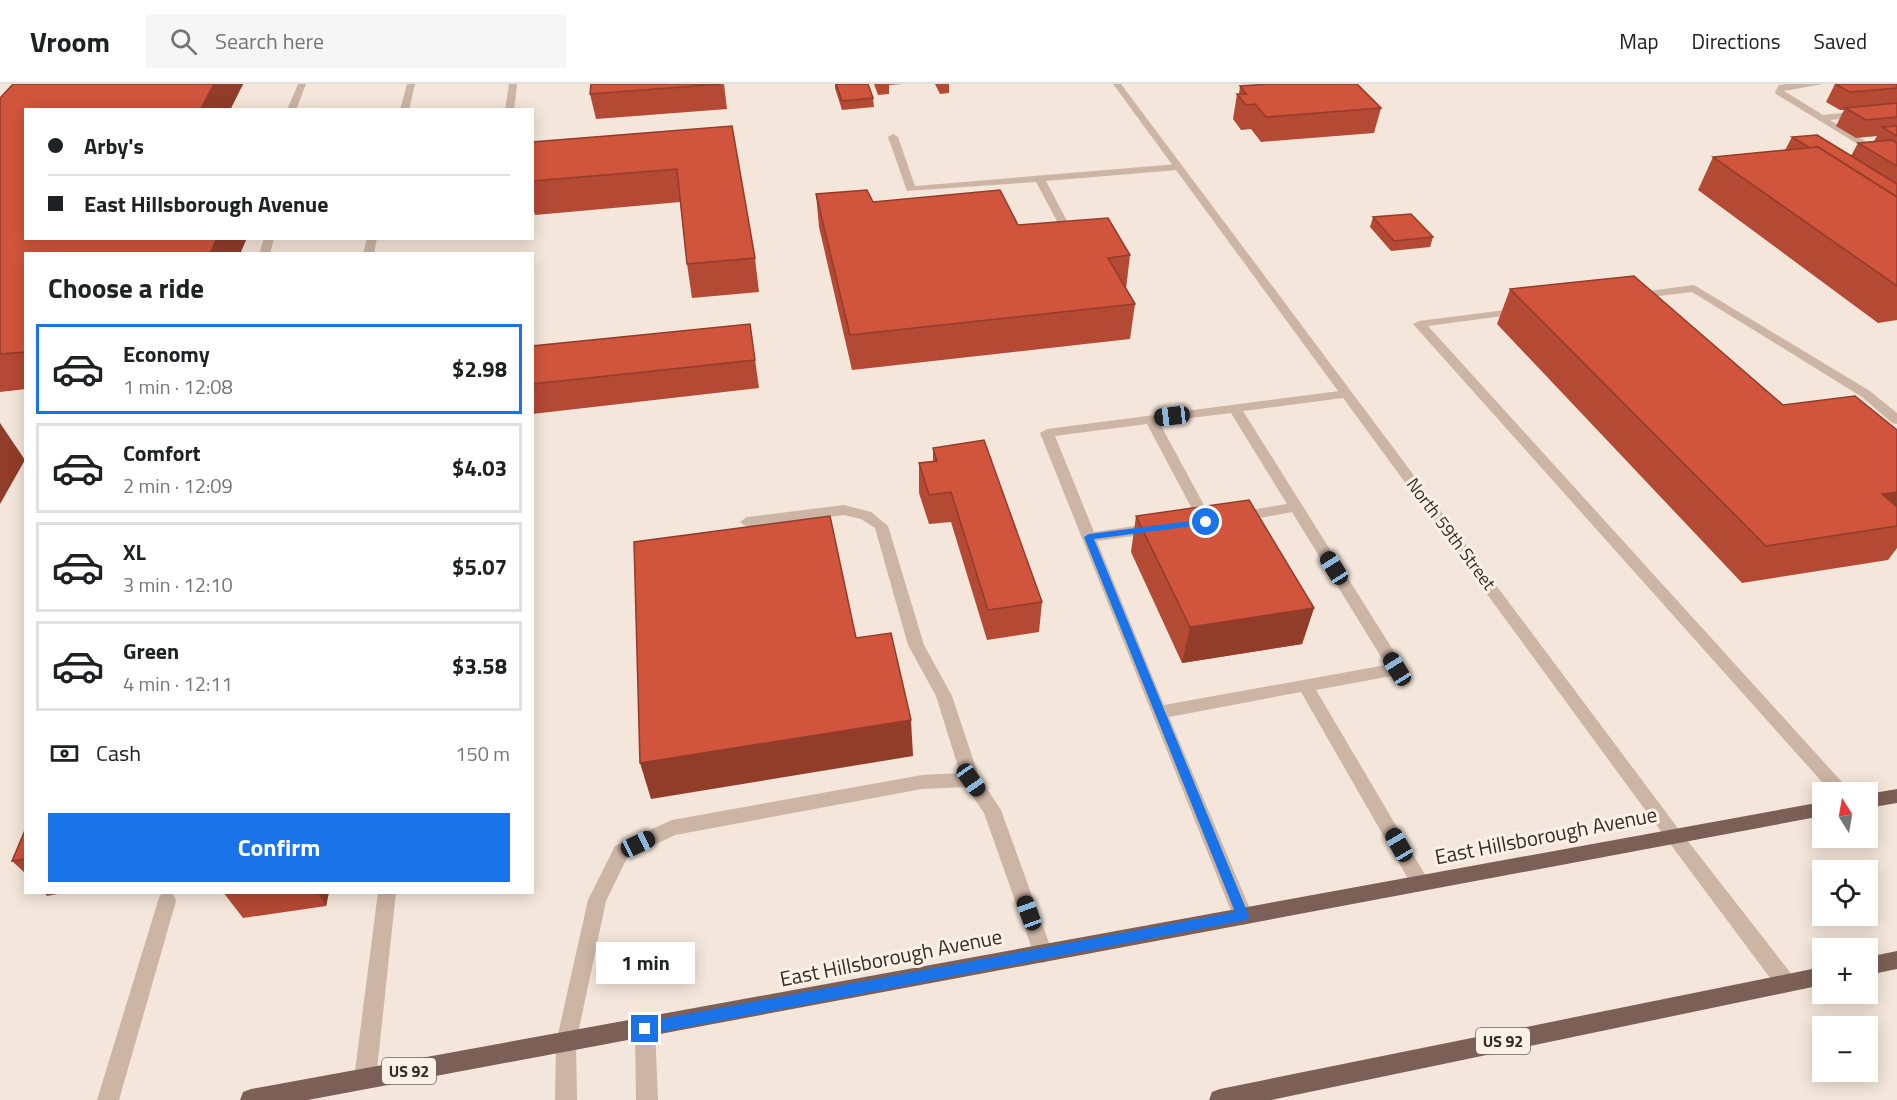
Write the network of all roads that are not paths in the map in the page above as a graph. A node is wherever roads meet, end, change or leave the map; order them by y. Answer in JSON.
{"nodes":[{"id":1,"x":302,"y":84,"type":"edge"},
{"id":2,"x":411,"y":84,"type":"edge"},
{"id":3,"x":513,"y":84,"type":"edge"},
{"id":4,"x":1117,"y":84,"type":"edge"},
{"id":5,"x":1810,"y":84,"type":"edge"},
{"id":6,"x":1819,"y":84,"type":"edge"},
{"id":7,"x":292,"y":108,"type":"edge"},
{"id":8,"x":405,"y":108,"type":"edge"},
{"id":9,"x":509,"y":108,"type":"edge"},
{"id":10,"x":1897,"y":110,"type":"edge"},
{"id":11,"x":1820,"y":118,"type":"junction"},
{"id":12,"x":893,"y":136,"type":"dead end"},
{"id":13,"x":1878,"y":139,"type":"edge"},
{"id":14,"x":1859,"y":141,"type":"junction"},
{"id":15,"x":1864,"y":159,"type":"edge"},
{"id":16,"x":1178,"y":167,"type":"junction"},
{"id":17,"x":1040,"y":179,"type":"junction"},
{"id":18,"x":1071,"y":238,"type":"edge"},
{"id":19,"x":1625,"y":297,"type":"edge"},
{"id":20,"x":1534,"y":309,"type":"edge"},
{"id":21,"x":1347,"y":394,"type":"junction"},
{"id":22,"x":1234,"y":408,"type":"junction"},
{"id":23,"x":1151,"y":419,"type":"junction"},
{"id":24,"x":1897,"y":420,"type":"edge"},
{"id":25,"x":1296,"y":507,"type":"junction"},
{"id":26,"x":747,"y":522,"type":"dead end"},
{"id":27,"x":1170,"y":526,"type":"edge"},
{"id":28,"x":1089,"y":537,"type":"junction"},
{"id":29,"x":1306,"y":686,"type":"junction"},
{"id":30,"x":1159,"y":712,"type":"junction"},
{"id":31,"x":971,"y":780,"type":"junction"},
{"id":32,"x":1833,"y":782,"type":"edge"},
{"id":33,"x":1897,"y":796,"type":"edge"},
{"id":34,"x":1878,"y":799,"type":"edge"},
{"id":35,"x":1812,"y":811,"type":"edge"},
{"id":36,"x":1674,"y":836,"type":"junction"},
{"id":37,"x":1421,"y":883,"type":"junction"},
{"id":38,"x":387,"y":894,"type":"edge"},
{"id":39,"x":167,"y":901,"type":"dead end"},
{"id":40,"x":1243,"y":916,"type":"junction"},
{"id":41,"x":1043,"y":954,"type":"junction"},
{"id":42,"x":1897,"y":960,"type":"edge"},
{"id":43,"x":1878,"y":964,"type":"edge"},
{"id":44,"x":1812,"y":978,"type":"edge"},
{"id":45,"x":1786,"y":983,"type":"junction"},
{"id":46,"x":645,"y":1029,"type":"junction"},
{"id":47,"x":566,"y":1043,"type":"junction"},
{"id":48,"x":365,"y":1079,"type":"junction"},
{"id":49,"x":108,"y":1100,"type":"edge"},
{"id":50,"x":251,"y":1100,"type":"edge"},
{"id":51,"x":566,"y":1100,"type":"edge"},
{"id":52,"x":647,"y":1100,"type":"edge"},
{"id":53,"x":1220,"y":1100,"type":"edge"}],
"edges":[{"from":1,"to":7,"type":"street"},
{"from":2,"to":8,"type":"street"},
{"from":3,"to":9,"type":"street"},
{"from":4,"to":16,"type":"street","name":"North 59th Street"},
{"from":5,"to":6,"type":"street"},
{"from":5,"to":11,"type":"street"},
{"from":10,"to":11,"type":"street"},
{"from":11,"to":14,"type":"street"},
{"from":12,"to":17,"type":"street"},
{"from":13,"to":14,"type":"street"},
{"from":14,"to":15,"type":"street"},
{"from":16,"to":17,"type":"street"},
{"from":16,"to":21,"type":"street","name":"North 59th Street"},
{"from":17,"to":18,"type":"street"},
{"from":19,"to":24,"type":"street"},
{"from":20,"to":32,"type":"street"},
{"from":21,"to":22,"type":"street"},
{"from":21,"to":36,"type":"street","name":"North 59th Street"},
{"from":22,"to":23,"type":"street"},
{"from":22,"to":25,"type":"street"},
{"from":23,"to":25,"type":"street"},
{"from":23,"to":28,"type":"street"},
{"from":25,"to":29,"type":"street"},
{"from":26,"to":31,"type":"street"},
{"from":27,"to":28,"type":"street"},
{"from":28,"to":30,"type":"street"},
{"from":29,"to":30,"type":"street"},
{"from":29,"to":37,"type":"street"},
{"from":30,"to":40,"type":"street"},
{"from":31,"to":41,"type":"street"},
{"from":31,"to":47,"type":"street"},
{"from":33,"to":34,"type":"main road"},
{"from":35,"to":36,"type":"main road","name":"East Hillsborough Avenue","number":"US 92"},
{"from":36,"to":37,"type":"main road","name":"East Hillsborough Avenue","number":"US 92"},
{"from":36,"to":45,"type":"street","name":"North 59th Street"},
{"from":37,"to":40,"type":"main road","name":"East Hillsborough Avenue","number":"US 92"},
{"from":38,"to":48,"type":"street"},
{"from":39,"to":49,"type":"street"},
{"from":40,"to":41,"type":"main road","name":"East Hillsborough Avenue","number":"US 92"},
{"from":41,"to":46,"type":"main road","name":"East Hillsborough Avenue","number":"US 92"},
{"from":42,"to":43,"type":"main road"},
{"from":44,"to":45,"type":"main road","number":"US 92"},
{"from":45,"to":53,"type":"main road","number":"US 92"},
{"from":46,"to":47,"type":"main road","name":"East Hillsborough Avenue","number":"US 92"},
{"from":46,"to":52,"type":"street"},
{"from":47,"to":48,"type":"main road","name":"East Hillsborough Avenue","number":"US 92"},
{"from":47,"to":51,"type":"street"},
{"from":48,"to":50,"type":"main road","name":"East Hillsborough Avenue","number":"US 92"}]}
